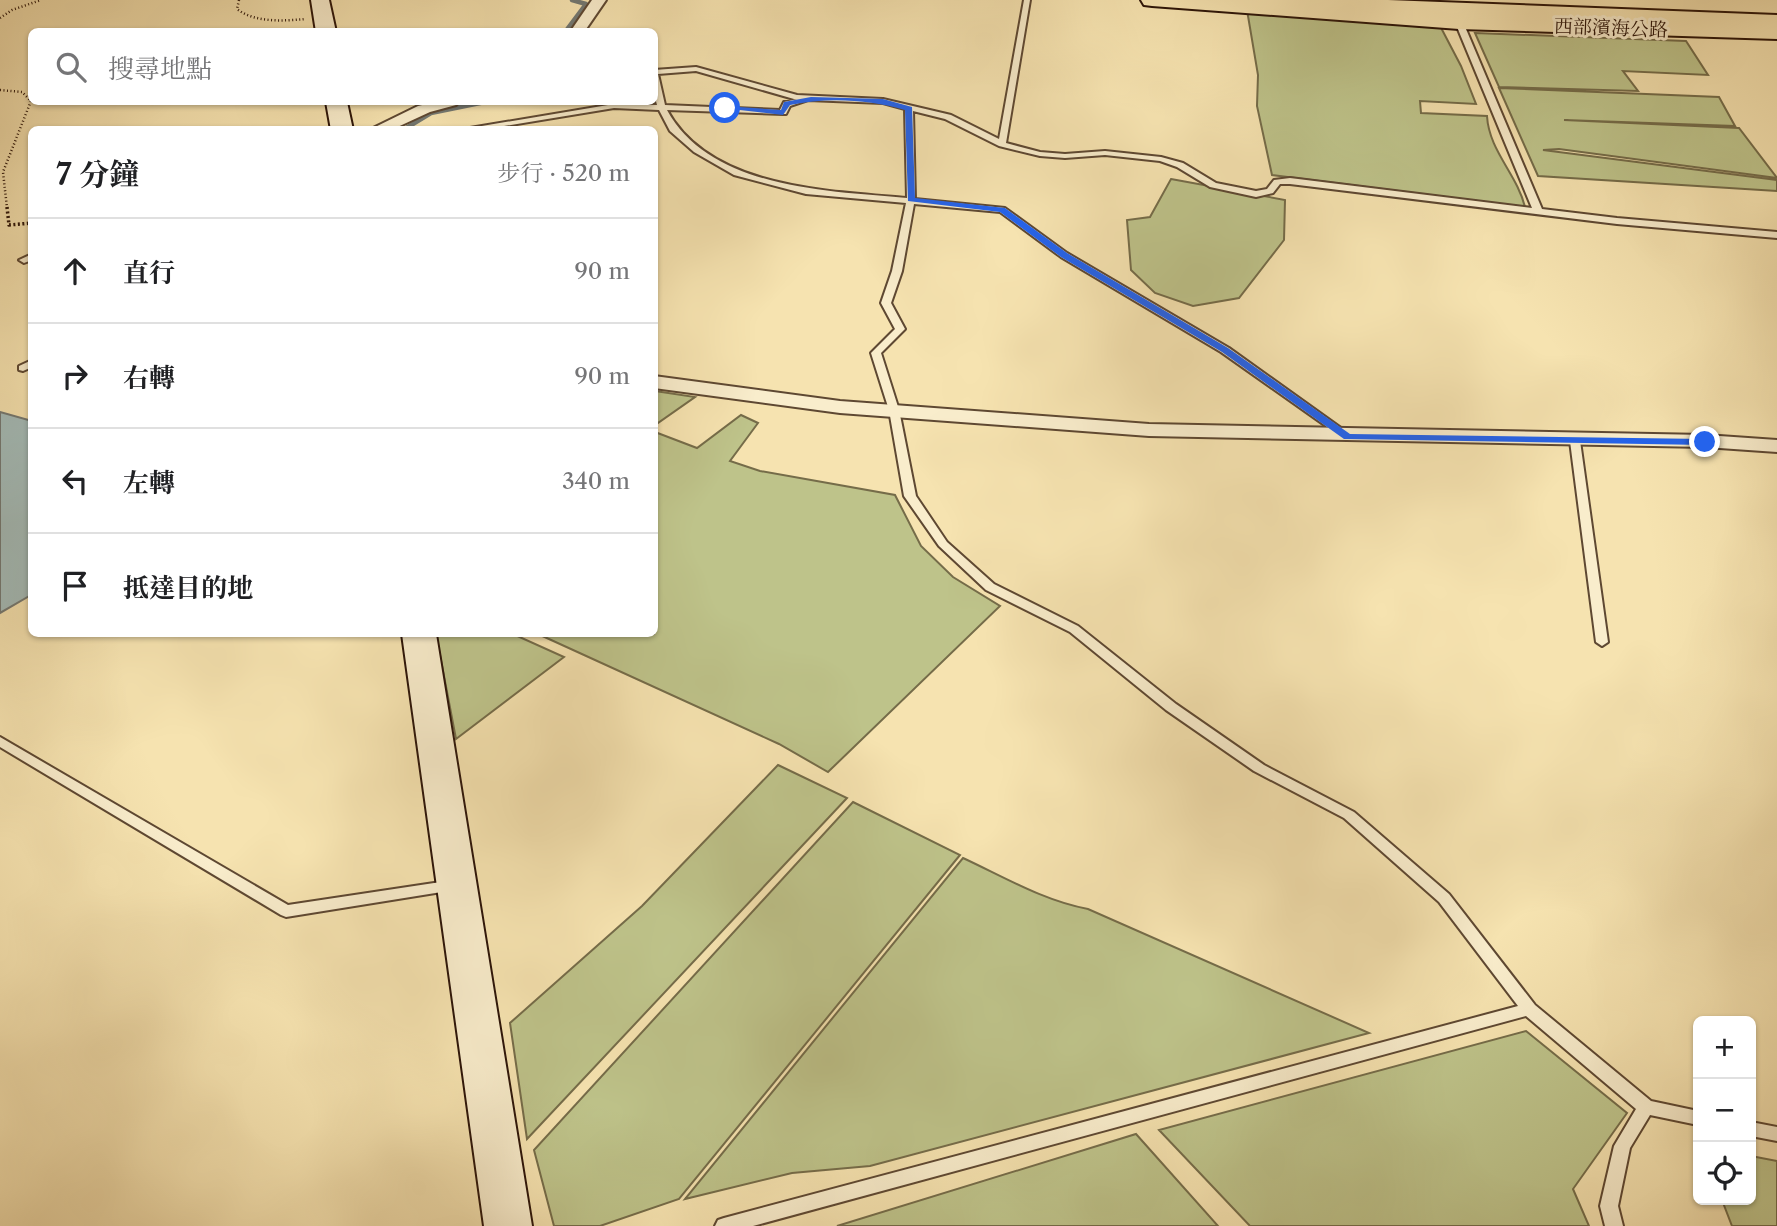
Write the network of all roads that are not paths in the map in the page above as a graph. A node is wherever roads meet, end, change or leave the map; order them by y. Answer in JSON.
{"nodes":[{"id":1,"x":599,"y":0,"type":"edge"},
{"id":2,"x":1027,"y":0,"type":"edge"},
{"id":3,"x":1152,"y":0,"type":"edge"},
{"id":4,"x":1221,"y":0,"type":"edge"},
{"id":5,"x":1291,"y":0,"type":"edge"},
{"id":6,"x":1364,"y":0,"type":"edge"},
{"id":7,"x":1444,"y":0,"type":"edge"},
{"id":8,"x":1542,"y":0,"type":"edge"},
{"id":9,"x":1552,"y":1,"type":"edge"},
{"id":10,"x":1777,"y":6,"type":"edge"},
{"id":11,"x":1777,"y":14,"type":"edge"},
{"id":12,"x":1459,"y":22,"type":"junction"},
{"id":13,"x":1777,"y":22,"type":"edge"},
{"id":14,"x":580,"y":28,"type":"edge"},
{"id":15,"x":1603,"y":29,"type":"junction"},
{"id":16,"x":1777,"y":32,"type":"edge"},
{"id":17,"x":658,"y":72,"type":"edge"},
{"id":18,"x":658,"y":90,"type":"edge"},
{"id":19,"x":811,"y":99,"type":"junction"},
{"id":20,"x":338,"y":105,"type":"edge"},
{"id":21,"x":439,"y":105,"type":"edge"},
{"id":22,"x":662,"y":109,"type":"junction"},
{"id":23,"x":909,"y":109,"type":"junction"},
{"id":24,"x":341,"y":126,"type":"edge"},
{"id":25,"x":386,"y":126,"type":"edge"},
{"id":26,"x":486,"y":126,"type":"edge"},
{"id":27,"x":1002,"y":144,"type":"junction"},
{"id":28,"x":911,"y":200,"type":"junction"},
{"id":29,"x":1538,"y":211,"type":"junction"},
{"id":30,"x":1777,"y":235,"type":"edge"},
{"id":31,"x":658,"y":383,"type":"edge"},
{"id":32,"x":894,"y":410,"type":"junction"},
{"id":33,"x":1348,"y":436,"type":"junction"},
{"id":34,"x":1575,"y":440,"type":"junction"},
{"id":35,"x":1777,"y":446,"type":"edge"},
{"id":36,"x":419,"y":637,"type":"edge"},
{"id":37,"x":1602,"y":642,"type":"dead end"},
{"id":38,"x":0,"y":741,"type":"edge"},
{"id":39,"x":458,"y":885,"type":"junction"},
{"id":40,"x":1529,"y":1009,"type":"junction"},
{"id":41,"x":1646,"y":1107,"type":"junction"},
{"id":42,"x":1693,"y":1117,"type":"edge"},
{"id":43,"x":1756,"y":1130,"type":"edge"},
{"id":44,"x":1777,"y":1134,"type":"edge"},
{"id":45,"x":508,"y":1226,"type":"edge"},
{"id":46,"x":724,"y":1226,"type":"edge"},
{"id":47,"x":1614,"y":1226,"type":"edge"}],
"edges":[{"from":1,"to":14,"type":"street"},
{"from":2,"to":27,"type":"lane"},
{"from":3,"to":12,"type":"main road","name":"西部濱海公路"},
{"from":4,"to":15,"type":"main road"},
{"from":5,"to":13,"type":"main road"},
{"from":6,"to":11,"type":"main road"},
{"from":7,"to":9,"type":"main road"},
{"from":8,"to":9,"type":"main road","name":"西部濱海公路"},
{"from":9,"to":10,"type":"main road","name":"西部濱海公路"},
{"from":12,"to":15,"type":"main road","name":"西部濱海公路"},
{"from":12,"to":29,"type":"lane"},
{"from":15,"to":16,"type":"main road","name":"西部濱海公路"},
{"from":17,"to":19,"type":"lane"},
{"from":18,"to":22,"type":"lane"},
{"from":19,"to":22,"type":"lane"},
{"from":19,"to":23,"type":"lane"},
{"from":20,"to":24,"type":"street"},
{"from":21,"to":25,"type":"street"},
{"from":22,"to":26,"type":"lane"},
{"from":22,"to":28,"type":"lane"},
{"from":23,"to":27,"type":"lane"},
{"from":23,"to":28,"type":"lane"},
{"from":27,"to":29,"type":"lane"},
{"from":28,"to":32,"type":"lane"},
{"from":28,"to":33,"type":"lane"},
{"from":29,"to":30,"type":"lane"},
{"from":31,"to":32,"type":"street"},
{"from":32,"to":33,"type":"street"},
{"from":32,"to":40,"type":"lane"},
{"from":33,"to":34,"type":"street"},
{"from":34,"to":35,"type":"street"},
{"from":34,"to":37,"type":"lane"},
{"from":36,"to":39,"type":"street"},
{"from":38,"to":39,"type":"lane"},
{"from":39,"to":45,"type":"street"},
{"from":40,"to":41,"type":"lane"},
{"from":40,"to":46,"type":"lane"},
{"from":41,"to":42,"type":"lane"},
{"from":41,"to":47,"type":"lane"},
{"from":43,"to":44,"type":"lane"}]}
